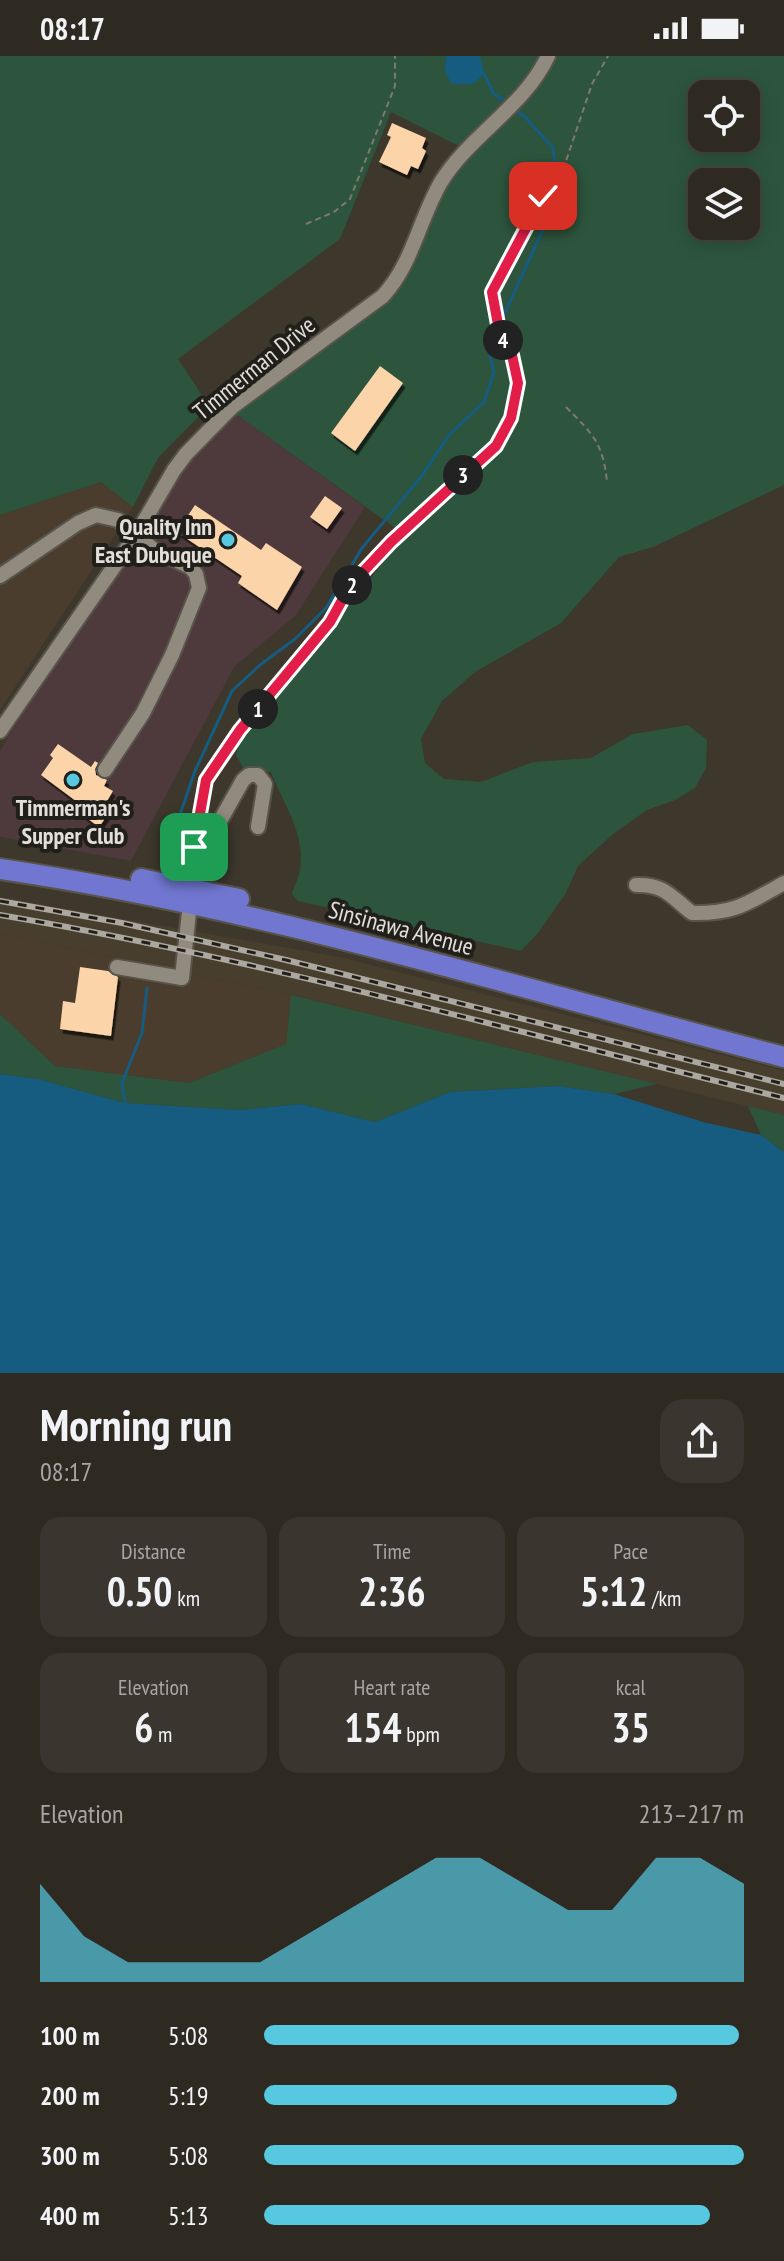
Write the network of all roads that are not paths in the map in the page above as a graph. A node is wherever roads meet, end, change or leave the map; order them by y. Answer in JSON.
{"nodes":[{"id":1,"x":548,"y":56,"type":"edge"},
{"id":2,"x":136,"y":535,"type":"junction"},
{"id":3,"x":0,"y":576,"type":"edge"},
{"id":4,"x":0,"y":731,"type":"edge"},
{"id":5,"x":105,"y":770,"type":"dead end"},
{"id":6,"x":258,"y":827,"type":"dead end"},
{"id":7,"x":0,"y":855,"type":"edge"},
{"id":8,"x":0,"y":869,"type":"edge"},
{"id":9,"x":784,"y":883,"type":"edge"},
{"id":10,"x":636,"y":885,"type":"dead end"},
{"id":11,"x":188,"y":895,"type":"junction"},
{"id":12,"x":117,"y":967,"type":"dead end"},
{"id":13,"x":784,"y":1043,"type":"edge"},
{"id":14,"x":784,"y":1057,"type":"edge"}],
"edges":[{"from":1,"to":2,"type":"street","name":"Timmerman Drive"},
{"from":2,"to":3,"type":"street"},
{"from":2,"to":4,"type":"street","name":"Timmerman Drive"},
{"from":2,"to":5,"type":"street"},
{"from":6,"to":11,"type":"street"},
{"from":7,"to":11,"type":"highway","name":"Sinsinawa Avenue"},
{"from":8,"to":11,"type":"highway","name":"Sinsinawa Avenue"},
{"from":9,"to":10,"type":"street"},
{"from":11,"to":12,"type":"street"},
{"from":11,"to":13,"type":"highway","name":"Sinsinawa Avenue"},
{"from":11,"to":14,"type":"highway","name":"Sinsinawa Avenue"}]}
